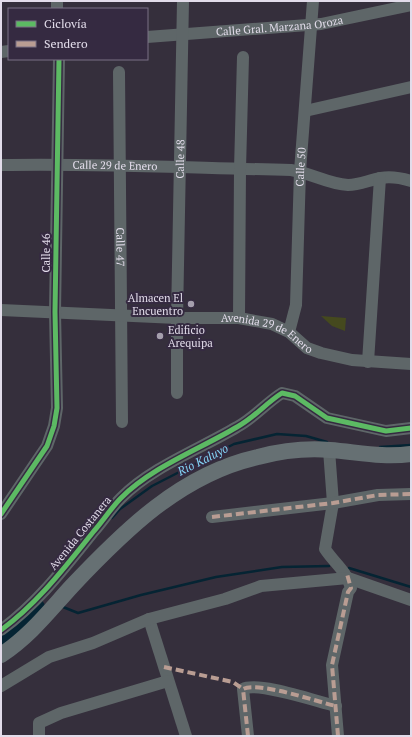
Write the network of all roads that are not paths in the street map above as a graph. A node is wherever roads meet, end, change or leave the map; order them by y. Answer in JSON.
{"nodes":[{"id":1,"x":183,"y":1,"type":"edge"},
{"id":2,"x":313,"y":1,"type":"edge"},
{"id":3,"x":411,"y":5,"type":"edge"},
{"id":4,"x":312,"y":24,"type":"junction"},
{"id":5,"x":183,"y":33,"type":"junction"},
{"id":6,"x":148,"y":37,"type":"edge"},
{"id":7,"x":243,"y":57,"type":"dead end"},
{"id":8,"x":59,"y":60,"type":"edge"},
{"id":9,"x":119,"y":72,"type":"dead end"},
{"id":10,"x":409,"y":89,"type":"edge"},
{"id":11,"x":305,"y":111,"type":"junction"},
{"id":12,"x":57,"y":163,"type":"junction"},
{"id":13,"x":1,"y":166,"type":"edge"},
{"id":14,"x":119,"y":166,"type":"junction"},
{"id":15,"x":179,"y":168,"type":"junction"},
{"id":16,"x":240,"y":169,"type":"junction"},
{"id":17,"x":300,"y":171,"type":"junction"},
{"id":18,"x":380,"y":178,"type":"junction"},
{"id":19,"x":411,"y":181,"type":"edge"},
{"id":20,"x":1,"y":310,"type":"edge"},
{"id":21,"x":55,"y":312,"type":"junction"},
{"id":22,"x":120,"y":314,"type":"junction"},
{"id":23,"x":177,"y":318,"type":"junction"},
{"id":24,"x":239,"y":318,"type":"junction"},
{"id":25,"x":289,"y":332,"type":"junction"},
{"id":26,"x":368,"y":362,"type":"junction"},
{"id":27,"x":411,"y":364,"type":"edge"},
{"id":28,"x":177,"y":393,"type":"dead end"},
{"id":29,"x":122,"y":422,"type":"dead end"},
{"id":30,"x":411,"y":428,"type":"edge"},
{"id":31,"x":329,"y":450,"type":"junction"},
{"id":32,"x":411,"y":454,"type":"edge"},
{"id":33,"x":411,"y":494,"type":"edge"},
{"id":34,"x":333,"y":503,"type":"junction"},
{"id":35,"x":1,"y":514,"type":"edge"},
{"id":36,"x":212,"y":517,"type":"dead end"},
{"id":37,"x":347,"y":576,"type":"junction"},
{"id":38,"x":411,"y":600,"type":"edge"},
{"id":39,"x":149,"y":619,"type":"junction"},
{"id":40,"x":1,"y":630,"type":"edge"},
{"id":41,"x":1,"y":655,"type":"edge"},
{"id":42,"x":168,"y":681,"type":"junction"},
{"id":43,"x":1,"y":686,"type":"edge"},
{"id":44,"x":336,"y":706,"type":"junction"},
{"id":45,"x":39,"y":736,"type":"edge"},
{"id":46,"x":186,"y":736,"type":"edge"},
{"id":47,"x":248,"y":736,"type":"edge"},
{"id":48,"x":338,"y":736,"type":"edge"}],
"edges":[{"from":1,"to":5,"type":"street","name":"Calle 48"},
{"from":2,"to":4,"type":"street","name":"Calle 50"},
{"from":3,"to":4,"type":"street","name":"Calle Gral. Marzana Oroza"},
{"from":4,"to":5,"type":"street","name":"Calle Gral. Marzana Oroza"},
{"from":4,"to":11,"type":"street","name":"Calle 50"},
{"from":5,"to":6,"type":"street","name":"Calle Gral. Marzana Oroza"},
{"from":5,"to":15,"type":"street","name":"Calle 48"},
{"from":7,"to":16,"type":"street"},
{"from":8,"to":12,"type":"street","name":"Calle 46"},
{"from":9,"to":14,"type":"street","name":"Calle 47"},
{"from":10,"to":11,"type":"street"},
{"from":11,"to":17,"type":"street","name":"Calle 50"},
{"from":12,"to":13,"type":"street","name":"Calle 29 de Enero"},
{"from":12,"to":14,"type":"street","name":"Calle 29 de Enero"},
{"from":12,"to":21,"type":"street","name":"Calle 46"},
{"from":14,"to":15,"type":"street","name":"Calle 29 de Enero"},
{"from":14,"to":22,"type":"street","name":"Calle 47"},
{"from":15,"to":16,"type":"street","name":"Calle 29 de Enero"},
{"from":15,"to":23,"type":"street","name":"Calle 48"},
{"from":16,"to":17,"type":"street","name":"Calle 29 de Enero"},
{"from":16,"to":24,"type":"street"},
{"from":17,"to":18,"type":"street","name":"Calle 29 de Enero"},
{"from":17,"to":25,"type":"street","name":"Calle 50"},
{"from":18,"to":19,"type":"street"},
{"from":18,"to":26,"type":"street"},
{"from":20,"to":21,"type":"street","name":"Avenida 29 de Enero"},
{"from":21,"to":22,"type":"street","name":"Avenida 29 de Enero"},
{"from":21,"to":35,"type":"street","name":"Calle 46"},
{"from":22,"to":23,"type":"street","name":"Avenida 29 de Enero"},
{"from":22,"to":29,"type":"street","name":"Calle 47"},
{"from":23,"to":24,"type":"street","name":"Avenida 29 de Enero"},
{"from":23,"to":28,"type":"street","name":"Calle 48"},
{"from":24,"to":25,"type":"street","name":"Avenida 29 de Enero"},
{"from":25,"to":26,"type":"street","name":"Avenida 29 de Enero"},
{"from":26,"to":27,"type":"street","name":"Avenida 29 de Enero"},
{"from":30,"to":40,"type":"street","name":"Avenida Costanera"},
{"from":31,"to":32,"type":"main road"},
{"from":31,"to":34,"type":"street"},
{"from":31,"to":41,"type":"main road"},
{"from":33,"to":34,"type":"street"},
{"from":34,"to":36,"type":"street"},
{"from":34,"to":37,"type":"street"},
{"from":37,"to":38,"type":"street"},
{"from":37,"to":39,"type":"street"},
{"from":37,"to":44,"type":"street"},
{"from":39,"to":42,"type":"street"},
{"from":39,"to":43,"type":"street"},
{"from":42,"to":45,"type":"street"},
{"from":42,"to":46,"type":"street"},
{"from":44,"to":47,"type":"street"},
{"from":44,"to":48,"type":"street"}]}
